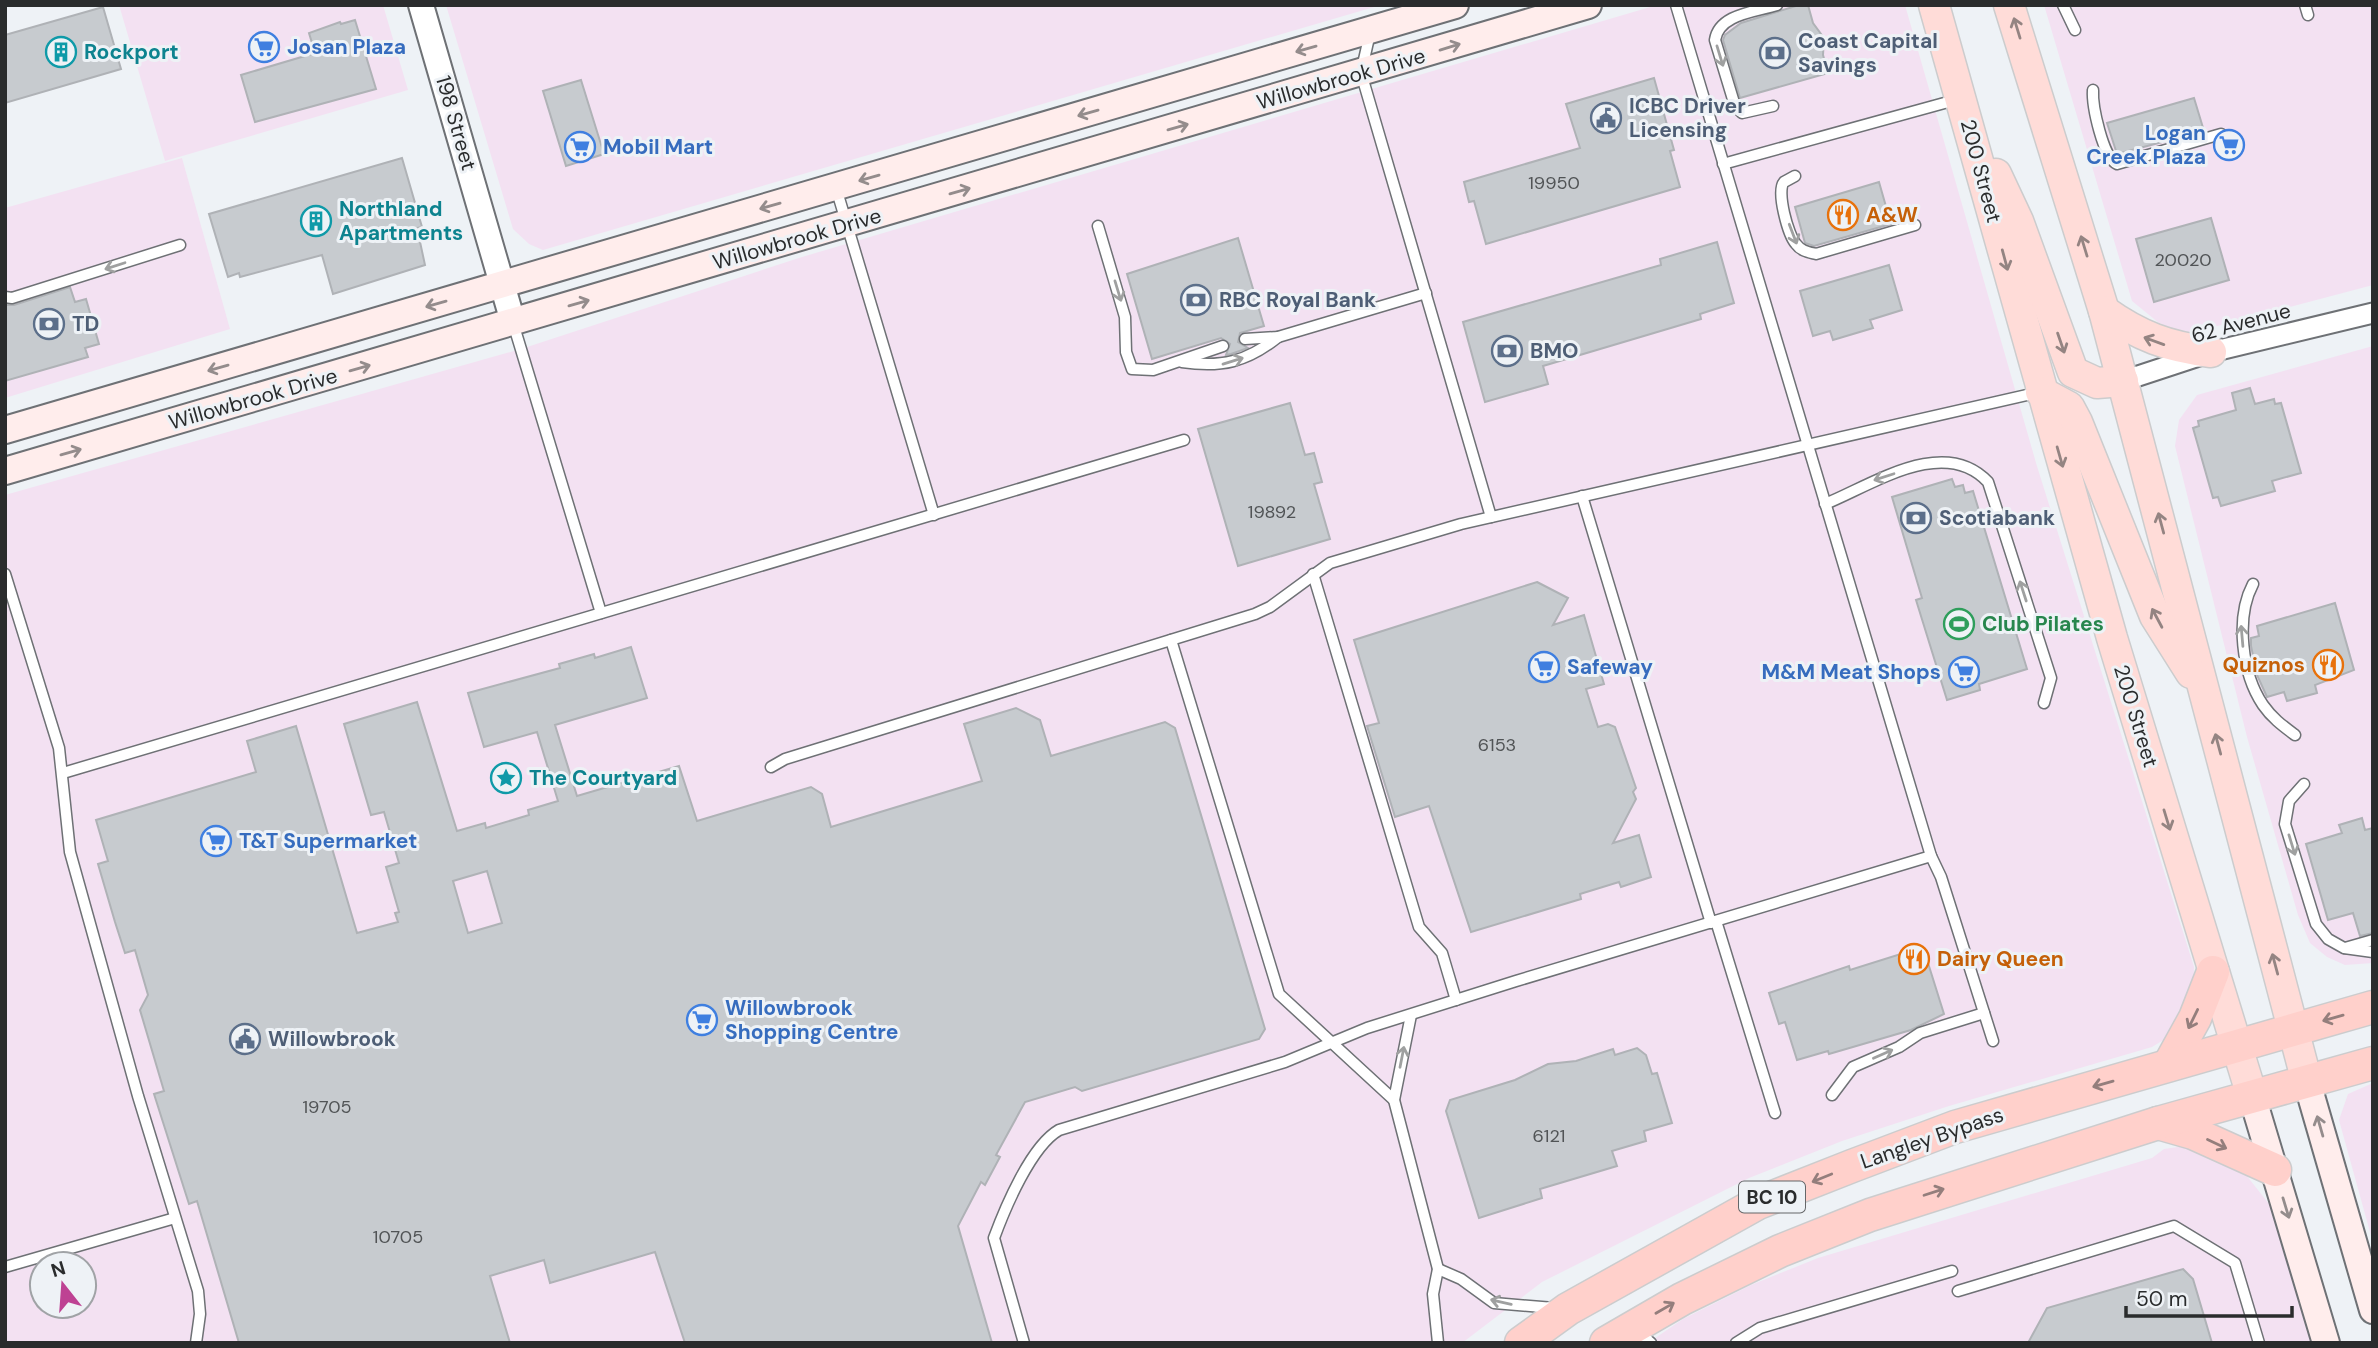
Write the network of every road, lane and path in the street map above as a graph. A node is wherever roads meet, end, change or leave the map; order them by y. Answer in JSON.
{"nodes":[{"id":1,"x":421,"y":5,"type":"edge"},
{"id":2,"x":1455,"y":5,"type":"edge"},
{"id":3,"x":1588,"y":5,"type":"edge"},
{"id":4,"x":1676,"y":5,"type":"edge"},
{"id":5,"x":1777,"y":5,"type":"edge"},
{"id":6,"x":1934,"y":5,"type":"edge"},
{"id":7,"x":2009,"y":5,"type":"edge"},
{"id":8,"x":2063,"y":5,"type":"edge"},
{"id":9,"x":1371,"y":30,"type":"junction"},
{"id":10,"x":2075,"y":30,"type":"dead end"},
{"id":11,"x":1361,"y":73,"type":"junction"},
{"id":12,"x":2093,"y":90,"type":"dead end"},
{"id":13,"x":1961,"y":99,"type":"junction"},
{"id":14,"x":1773,"y":106,"type":"dead end"},
{"id":15,"x":2221,"y":134,"type":"dead end"},
{"id":16,"x":1723,"y":164,"type":"junction"},
{"id":17,"x":1795,"y":176,"type":"dead end"},
{"id":18,"x":836,"y":188,"type":"junction"},
{"id":19,"x":847,"y":224,"type":"junction"},
{"id":20,"x":1915,"y":225,"type":"dead end"},
{"id":21,"x":1098,"y":226,"type":"dead end"},
{"id":22,"x":180,"y":245,"type":"dead end"},
{"id":23,"x":502,"y":285,"type":"junction"},
{"id":24,"x":1426,"y":293,"type":"junction"},
{"id":25,"x":5,"y":297,"type":"edge"},
{"id":26,"x":2104,"y":311,"type":"junction"},
{"id":27,"x":2373,"y":313,"type":"edge"},
{"id":28,"x":513,"y":322,"type":"junction"},
{"id":29,"x":1278,"y":337,"type":"junction"},
{"id":30,"x":1245,"y":340,"type":"dead end"},
{"id":31,"x":1223,"y":346,"type":"dead end"},
{"id":32,"x":2211,"y":352,"type":"junction"},
{"id":33,"x":1182,"y":362,"type":"junction"},
{"id":34,"x":2123,"y":381,"type":"junction"},
{"id":35,"x":2041,"y":391,"type":"junction"},
{"id":36,"x":5,"y":430,"type":"edge"},
{"id":37,"x":1184,"y":440,"type":"dead end"},
{"id":38,"x":1807,"y":445,"type":"junction"},
{"id":39,"x":5,"y":471,"type":"edge"},
{"id":40,"x":1582,"y":496,"type":"junction"},
{"id":41,"x":1825,"y":504,"type":"junction"},
{"id":42,"x":934,"y":515,"type":"junction"},
{"id":43,"x":1491,"y":517,"type":"junction"},
{"id":44,"x":5,"y":574,"type":"edge"},
{"id":45,"x":1312,"y":574,"type":"junction"},
{"id":46,"x":2253,"y":584,"type":"dead end"},
{"id":47,"x":601,"y":613,"type":"junction"},
{"id":48,"x":1171,"y":640,"type":"junction"},
{"id":49,"x":2206,"y":697,"type":"junction"},
{"id":50,"x":2044,"y":703,"type":"dead end"},
{"id":51,"x":2295,"y":735,"type":"dead end"},
{"id":52,"x":771,"y":767,"type":"dead end"},
{"id":53,"x":63,"y":773,"type":"junction"},
{"id":54,"x":2304,"y":784,"type":"dead end"},
{"id":55,"x":1931,"y":856,"type":"junction"},
{"id":56,"x":1713,"y":922,"type":"junction"},
{"id":57,"x":2373,"y":940,"type":"edge"},
{"id":58,"x":2344,"y":948,"type":"junction"},
{"id":59,"x":2373,"y":953,"type":"edge"},
{"id":60,"x":2213,"y":972,"type":"junction"},
{"id":61,"x":1456,"y":1000,"type":"junction"},
{"id":62,"x":2373,"y":1007,"type":"edge"},
{"id":63,"x":1984,"y":1013,"type":"junction"},
{"id":64,"x":1411,"y":1015,"type":"junction"},
{"id":65,"x":2293,"y":1030,"type":"junction"},
{"id":66,"x":1993,"y":1041,"type":"dead end"},
{"id":67,"x":1331,"y":1042,"type":"junction"},
{"id":68,"x":2237,"y":1046,"type":"junction"},
{"id":69,"x":2373,"y":1063,"type":"edge"},
{"id":70,"x":2169,"y":1065,"type":"junction"},
{"id":71,"x":2307,"y":1082,"type":"junction"},
{"id":72,"x":1832,"y":1095,"type":"dead end"},
{"id":73,"x":2252,"y":1096,"type":"junction"},
{"id":74,"x":1394,"y":1100,"type":"junction"},
{"id":75,"x":1775,"y":1113,"type":"dead end"},
{"id":76,"x":2158,"y":1123,"type":"junction"},
{"id":77,"x":2275,"y":1170,"type":"junction"},
{"id":78,"x":175,"y":1218,"type":"junction"},
{"id":79,"x":5,"y":1267,"type":"edge"},
{"id":80,"x":1438,"y":1269,"type":"junction"},
{"id":81,"x":1952,"y":1271,"type":"dead end"},
{"id":82,"x":1958,"y":1291,"type":"dead end"},
{"id":83,"x":1568,"y":1310,"type":"junction"},
{"id":84,"x":2373,"y":1310,"type":"edge"},
{"id":85,"x":1630,"y":1338,"type":"edge"},
{"id":86,"x":197,"y":1341,"type":"edge"},
{"id":87,"x":186,"y":1343,"type":"edge"},
{"id":88,"x":1024,"y":1343,"type":"edge"},
{"id":89,"x":1438,"y":1343,"type":"edge"},
{"id":90,"x":1521,"y":1343,"type":"edge"},
{"id":91,"x":1736,"y":1343,"type":"edge"},
{"id":92,"x":2259,"y":1343,"type":"edge"},
{"id":93,"x":2326,"y":1343,"type":"edge"}],
"edges":[{"from":1,"to":23,"type":"street","name":"198 Street"},
{"from":2,"to":9,"type":"main road","name":"Willowbrook Drive"},
{"from":11,"to":3,"type":"main road","name":"Willowbrook Drive","one_way":true},
{"from":4,"to":16,"type":"lane"},
{"from":5,"to":14,"type":"lane","one_way":true},
{"from":6,"to":13,"type":"main road","name":"200 Street"},
{"from":26,"to":7,"type":"main road","one_way":true},
{"from":8,"to":10,"type":"lane"},
{"from":9,"to":11,"type":"lane"},
{"from":9,"to":18,"type":"main road","name":"Willowbrook Drive","one_way":true},
{"from":19,"to":11,"type":"main road","name":"Willowbrook Drive","one_way":true},
{"from":11,"to":24,"type":"lane"},
{"from":12,"to":15,"type":"lane"},
{"from":13,"to":16,"type":"lane"},
{"from":13,"to":34,"type":"main road","one_way":true},
{"from":13,"to":35,"type":"main road","name":"200 Street","one_way":true},
{"from":16,"to":38,"type":"lane"},
{"from":17,"to":20,"type":"lane","one_way":true},
{"from":18,"to":19,"type":"lane"},
{"from":18,"to":23,"type":"main road","name":"Willowbrook Drive","one_way":true},
{"from":28,"to":19,"type":"main road","name":"Willowbrook Drive","one_way":true},
{"from":19,"to":42,"type":"lane"},
{"from":21,"to":33,"type":"lane","one_way":true},
{"from":22,"to":25,"type":"lane","one_way":true},
{"from":23,"to":28,"type":"street","name":"198 Street"},
{"from":23,"to":36,"type":"main road","name":"Willowbrook Drive","one_way":true},
{"from":24,"to":29,"type":"lane"},
{"from":24,"to":43,"type":"lane"},
{"from":32,"to":26,"type":"main road","one_way":true},
{"from":26,"to":34,"type":"main road"},
{"from":27,"to":32,"type":"street","name":"62 Avenue"},
{"from":39,"to":28,"type":"main road","name":"Willowbrook Drive","one_way":true},
{"from":28,"to":47,"type":"lane"},
{"from":29,"to":30,"type":"lane"},
{"from":33,"to":29,"type":"lane","one_way":true},
{"from":31,"to":33,"type":"lane"},
{"from":32,"to":34,"type":"street","name":"62 Avenue"},
{"from":49,"to":34,"type":"main road","one_way":true},
{"from":35,"to":38,"type":"lane"},
{"from":49,"to":35,"type":"main road","one_way":true},
{"from":35,"to":60,"type":"main road","name":"200 Street","one_way":true},
{"from":37,"to":42,"type":"lane"},
{"from":38,"to":40,"type":"lane"},
{"from":38,"to":41,"type":"lane"},
{"from":40,"to":43,"type":"lane"},
{"from":40,"to":56,"type":"lane"},
{"from":50,"to":41,"type":"lane","one_way":true},
{"from":41,"to":55,"type":"lane"},
{"from":42,"to":47,"type":"lane"},
{"from":43,"to":45,"type":"lane"},
{"from":44,"to":53,"type":"lane"},
{"from":45,"to":48,"type":"lane"},
{"from":45,"to":61,"type":"lane"},
{"from":51,"to":46,"type":"lane","one_way":true},
{"from":47,"to":53,"type":"lane"},
{"from":48,"to":52,"type":"lane"},
{"from":48,"to":67,"type":"lane"},
{"from":65,"to":49,"type":"main road","one_way":true},
{"from":53,"to":78,"type":"lane"},
{"from":54,"to":58,"type":"lane","one_way":true},
{"from":55,"to":56,"type":"lane"},
{"from":55,"to":63,"type":"lane"},
{"from":56,"to":61,"type":"lane"},
{"from":56,"to":75,"type":"lane"},
{"from":57,"to":58,"type":"lane"},
{"from":58,"to":59,"type":"lane"},
{"from":60,"to":68,"type":"main road","name":"200 Street"},
{"from":60,"to":70,"type":"highway","one_way":true},
{"from":61,"to":64,"type":"lane"},
{"from":62,"to":65,"type":"highway","name":"Langley Bypass","number":"BC 10","one_way":true},
{"from":63,"to":66,"type":"lane"},
{"from":72,"to":63,"type":"lane","one_way":true},
{"from":64,"to":67,"type":"lane"},
{"from":74,"to":64,"type":"lane","one_way":true},
{"from":65,"to":68,"type":"highway","name":"Langley Bypass","number":"BC 10"},
{"from":65,"to":71,"type":"main road"},
{"from":67,"to":74,"type":"lane"},
{"from":67,"to":88,"type":"lane"},
{"from":68,"to":70,"type":"highway","name":"Langley Bypass","number":"BC 10"},
{"from":68,"to":73,"type":"main road","name":"200 Street"},
{"from":69,"to":71,"type":"highway","number":"BC 10"},
{"from":70,"to":83,"type":"highway","name":"Langley Bypass","number":"BC 10","one_way":true},
{"from":71,"to":73,"type":"highway","number":"BC 10"},
{"from":84,"to":71,"type":"main road","one_way":true},
{"from":73,"to":76,"type":"highway","number":"BC 10"},
{"from":73,"to":77,"type":"main road","name":"200 Street"},
{"from":74,"to":80,"type":"lane"},
{"from":76,"to":77,"type":"highway","one_way":true},
{"from":85,"to":76,"type":"highway","number":"BC 10","one_way":true},
{"from":77,"to":93,"type":"main road","name":"200 Street","one_way":true},
{"from":78,"to":79,"type":"lane"},
{"from":78,"to":86,"type":"lane"},
{"from":83,"to":80,"type":"lane","one_way":true},
{"from":80,"to":89,"type":"lane"},
{"from":81,"to":91,"type":"lane"},
{"from":82,"to":92,"type":"lane"},
{"from":83,"to":90,"type":"highway","name":"Langley Bypass","number":"BC 10"},
{"from":86,"to":87,"type":"lane"}]}
